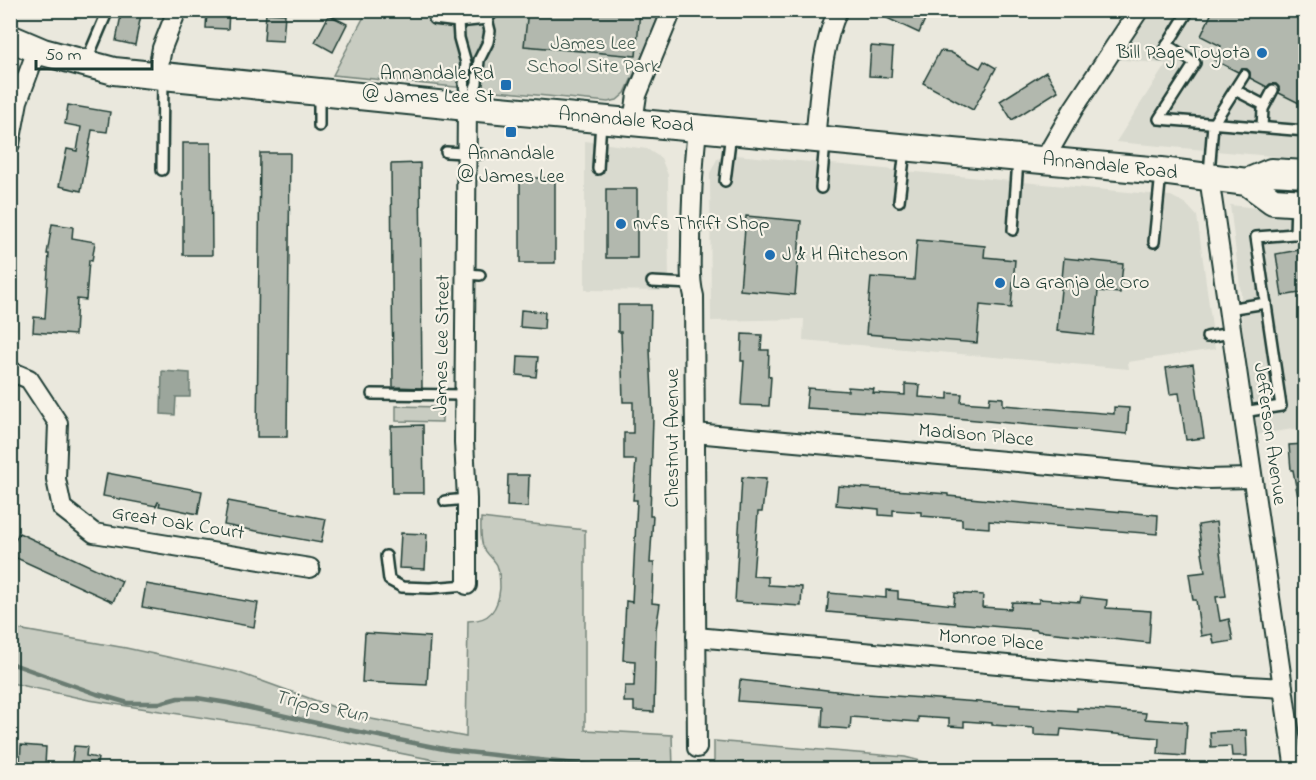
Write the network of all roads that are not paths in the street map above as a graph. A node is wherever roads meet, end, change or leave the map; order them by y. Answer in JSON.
{"nodes":[{"id":1,"x":108,"y":10,"type":"edge"},
{"id":2,"x":177,"y":10,"type":"edge"},
{"id":3,"x":495,"y":10,"type":"edge"},
{"id":4,"x":672,"y":10,"type":"edge"},
{"id":5,"x":838,"y":10,"type":"edge"},
{"id":6,"x":1139,"y":10,"type":"edge"},
{"id":7,"x":1189,"y":10,"type":"edge"},
{"id":8,"x":488,"y":18,"type":"junction"},
{"id":9,"x":434,"y":19,"type":"dead end"},
{"id":10,"x":458,"y":22,"type":"junction"},
{"id":11,"x":10,"y":38,"type":"edge"},
{"id":12,"x":1167,"y":45,"type":"junction"},
{"id":13,"x":37,"y":50,"type":"junction"},
{"id":14,"x":1161,"y":55,"type":"dead end"},
{"id":15,"x":85,"y":65,"type":"junction"},
{"id":16,"x":160,"y":75,"type":"junction"},
{"id":17,"x":1244,"y":75,"type":"dead end"},
{"id":18,"x":1235,"y":90,"type":"junction"},
{"id":19,"x":1273,"y":90,"type":"dead end"},
{"id":20,"x":319,"y":92,"type":"junction"},
{"id":21,"x":1264,"y":105,"type":"junction"},
{"id":22,"x":467,"y":107,"type":"junction"},
{"id":23,"x":601,"y":118,"type":"junction"},
{"id":24,"x":633,"y":122,"type":"junction"},
{"id":25,"x":1213,"y":124,"type":"junction"},
{"id":26,"x":319,"y":126,"type":"dead end"},
{"id":27,"x":697,"y":128,"type":"junction"},
{"id":28,"x":1262,"y":128,"type":"junction"},
{"id":29,"x":731,"y":130,"type":"junction"},
{"id":30,"x":1305,"y":131,"type":"edge"},
{"id":31,"x":820,"y":140,"type":"junction"},
{"id":32,"x":10,"y":144,"type":"edge"},
{"id":33,"x":906,"y":147,"type":"junction"},
{"id":34,"x":446,"y":153,"type":"dead end"},
{"id":35,"x":474,"y":154,"type":"junction"},
{"id":36,"x":1018,"y":158,"type":"junction"},
{"id":37,"x":1044,"y":160,"type":"junction"},
{"id":38,"x":598,"y":169,"type":"dead end"},
{"id":39,"x":162,"y":170,"type":"dead end"},
{"id":40,"x":1161,"y":171,"type":"junction"},
{"id":41,"x":1305,"y":174,"type":"edge"},
{"id":42,"x":1209,"y":177,"type":"junction"},
{"id":43,"x":725,"y":181,"type":"dead end"},
{"id":44,"x":1247,"y":182,"type":"junction"},
{"id":45,"x":821,"y":188,"type":"dead end"},
{"id":46,"x":900,"y":201,"type":"dead end"},
{"id":47,"x":1301,"y":203,"type":"edge"},
{"id":48,"x":1013,"y":230,"type":"dead end"},
{"id":49,"x":1300,"y":233,"type":"edge"},
{"id":50,"x":1154,"y":242,"type":"dead end"},
{"id":51,"x":652,"y":282,"type":"dead end"},
{"id":52,"x":691,"y":284,"type":"junction"},
{"id":53,"x":1266,"y":303,"type":"junction"},
{"id":54,"x":1228,"y":309,"type":"junction"},
{"id":55,"x":1231,"y":333,"type":"junction"},
{"id":56,"x":1207,"y":338,"type":"dead end"},
{"id":57,"x":10,"y":371,"type":"edge"},
{"id":58,"x":372,"y":394,"type":"dead end"},
{"id":59,"x":465,"y":395,"type":"junction"},
{"id":60,"x":1243,"y":412,"type":"junction"},
{"id":61,"x":695,"y":433,"type":"junction"},
{"id":62,"x":1252,"y":478,"type":"junction"},
{"id":63,"x":467,"y":499,"type":"junction"},
{"id":64,"x":445,"y":501,"type":"dead end"},
{"id":65,"x":386,"y":556,"type":"dead end"},
{"id":66,"x":310,"y":568,"type":"dead end"},
{"id":67,"x":466,"y":585,"type":"joint"},
{"id":68,"x":696,"y":637,"type":"junction"},
{"id":69,"x":1283,"y":688,"type":"junction"},
{"id":70,"x":697,"y":748,"type":"dead end"},
{"id":71,"x":1295,"y":770,"type":"edge"}],
"edges":[{"from":1,"to":15,"type":"lane"},
{"from":2,"to":16,"type":"street"},
{"from":3,"to":8,"type":"lane"},
{"from":4,"to":24,"type":"street"},
{"from":5,"to":31,"type":"street"},
{"from":6,"to":37,"type":"street"},
{"from":7,"to":12,"type":"lane"},
{"from":8,"to":10,"type":"lane"},
{"from":8,"to":22,"type":"lane"},
{"from":9,"to":10,"type":"lane"},
{"from":10,"to":22,"type":"lane"},
{"from":11,"to":13,"type":"main road","name":"Annandale Road"},
{"from":12,"to":14,"type":"lane"},
{"from":12,"to":25,"type":"lane"},
{"from":13,"to":15,"type":"main road","name":"Annandale Road"},
{"from":13,"to":32,"type":"street"},
{"from":15,"to":16,"type":"main road","name":"Annandale Road"},
{"from":16,"to":20,"type":"main road","name":"Annandale Road"},
{"from":16,"to":39,"type":"lane"},
{"from":17,"to":18,"type":"lane"},
{"from":18,"to":21,"type":"lane"},
{"from":18,"to":25,"type":"lane"},
{"from":19,"to":21,"type":"lane"},
{"from":20,"to":22,"type":"main road","name":"Annandale Road"},
{"from":20,"to":26,"type":"lane"},
{"from":21,"to":28,"type":"lane"},
{"from":22,"to":23,"type":"main road","name":"Annandale Road"},
{"from":22,"to":35,"type":"street","name":"James Lee Street"},
{"from":23,"to":24,"type":"main road","name":"Annandale Road"},
{"from":23,"to":38,"type":"lane"},
{"from":24,"to":27,"type":"main road","name":"Annandale Road"},
{"from":25,"to":28,"type":"lane"},
{"from":25,"to":42,"type":"lane"},
{"from":27,"to":29,"type":"main road","name":"Annandale Road"},
{"from":27,"to":52,"type":"street","name":"Chestnut Avenue"},
{"from":28,"to":30,"type":"lane"},
{"from":29,"to":31,"type":"main road","name":"Annandale Road"},
{"from":29,"to":43,"type":"lane"},
{"from":31,"to":33,"type":"main road","name":"Annandale Road"},
{"from":31,"to":45,"type":"lane"},
{"from":33,"to":36,"type":"main road","name":"Annandale Road"},
{"from":33,"to":46,"type":"lane"},
{"from":34,"to":35,"type":"lane"},
{"from":35,"to":59,"type":"street","name":"James Lee Street"},
{"from":36,"to":37,"type":"main road","name":"Annandale Road"},
{"from":36,"to":48,"type":"lane"},
{"from":37,"to":40,"type":"main road","name":"Annandale Road"},
{"from":40,"to":42,"type":"main road","name":"Annandale Road"},
{"from":40,"to":50,"type":"lane"},
{"from":41,"to":44,"type":"main road","name":"Annandale Road"},
{"from":42,"to":44,"type":"main road","name":"Annandale Road"},
{"from":42,"to":54,"type":"street","name":"Jefferson Avenue"},
{"from":44,"to":47,"type":"main road","name":"Annandale Road"},
{"from":47,"to":49,"type":"lane"},
{"from":49,"to":53,"type":"lane"},
{"from":51,"to":52,"type":"lane"},
{"from":52,"to":61,"type":"street","name":"Chestnut Avenue"},
{"from":53,"to":54,"type":"lane"},
{"from":53,"to":60,"type":"lane"},
{"from":54,"to":55,"type":"street","name":"Jefferson Avenue"},
{"from":55,"to":56,"type":"lane"},
{"from":55,"to":60,"type":"street","name":"Jefferson Avenue"},
{"from":57,"to":66,"type":"street","name":"Great Oak Court"},
{"from":58,"to":59,"type":"lane"},
{"from":59,"to":63,"type":"street","name":"James Lee Street"},
{"from":60,"to":62,"type":"street","name":"Jefferson Avenue"},
{"from":61,"to":62,"type":"street","name":"Madison Place"},
{"from":61,"to":68,"type":"street","name":"Chestnut Avenue"},
{"from":62,"to":69,"type":"street","name":"Jefferson Avenue"},
{"from":63,"to":64,"type":"lane"},
{"from":63,"to":67,"type":"street","name":"James Lee Street"},
{"from":65,"to":67,"type":"lane"},
{"from":68,"to":69,"type":"street","name":"Monroe Place"},
{"from":68,"to":70,"type":"street","name":"Chestnut Avenue"},
{"from":69,"to":71,"type":"street","name":"Jefferson Avenue"}]}
